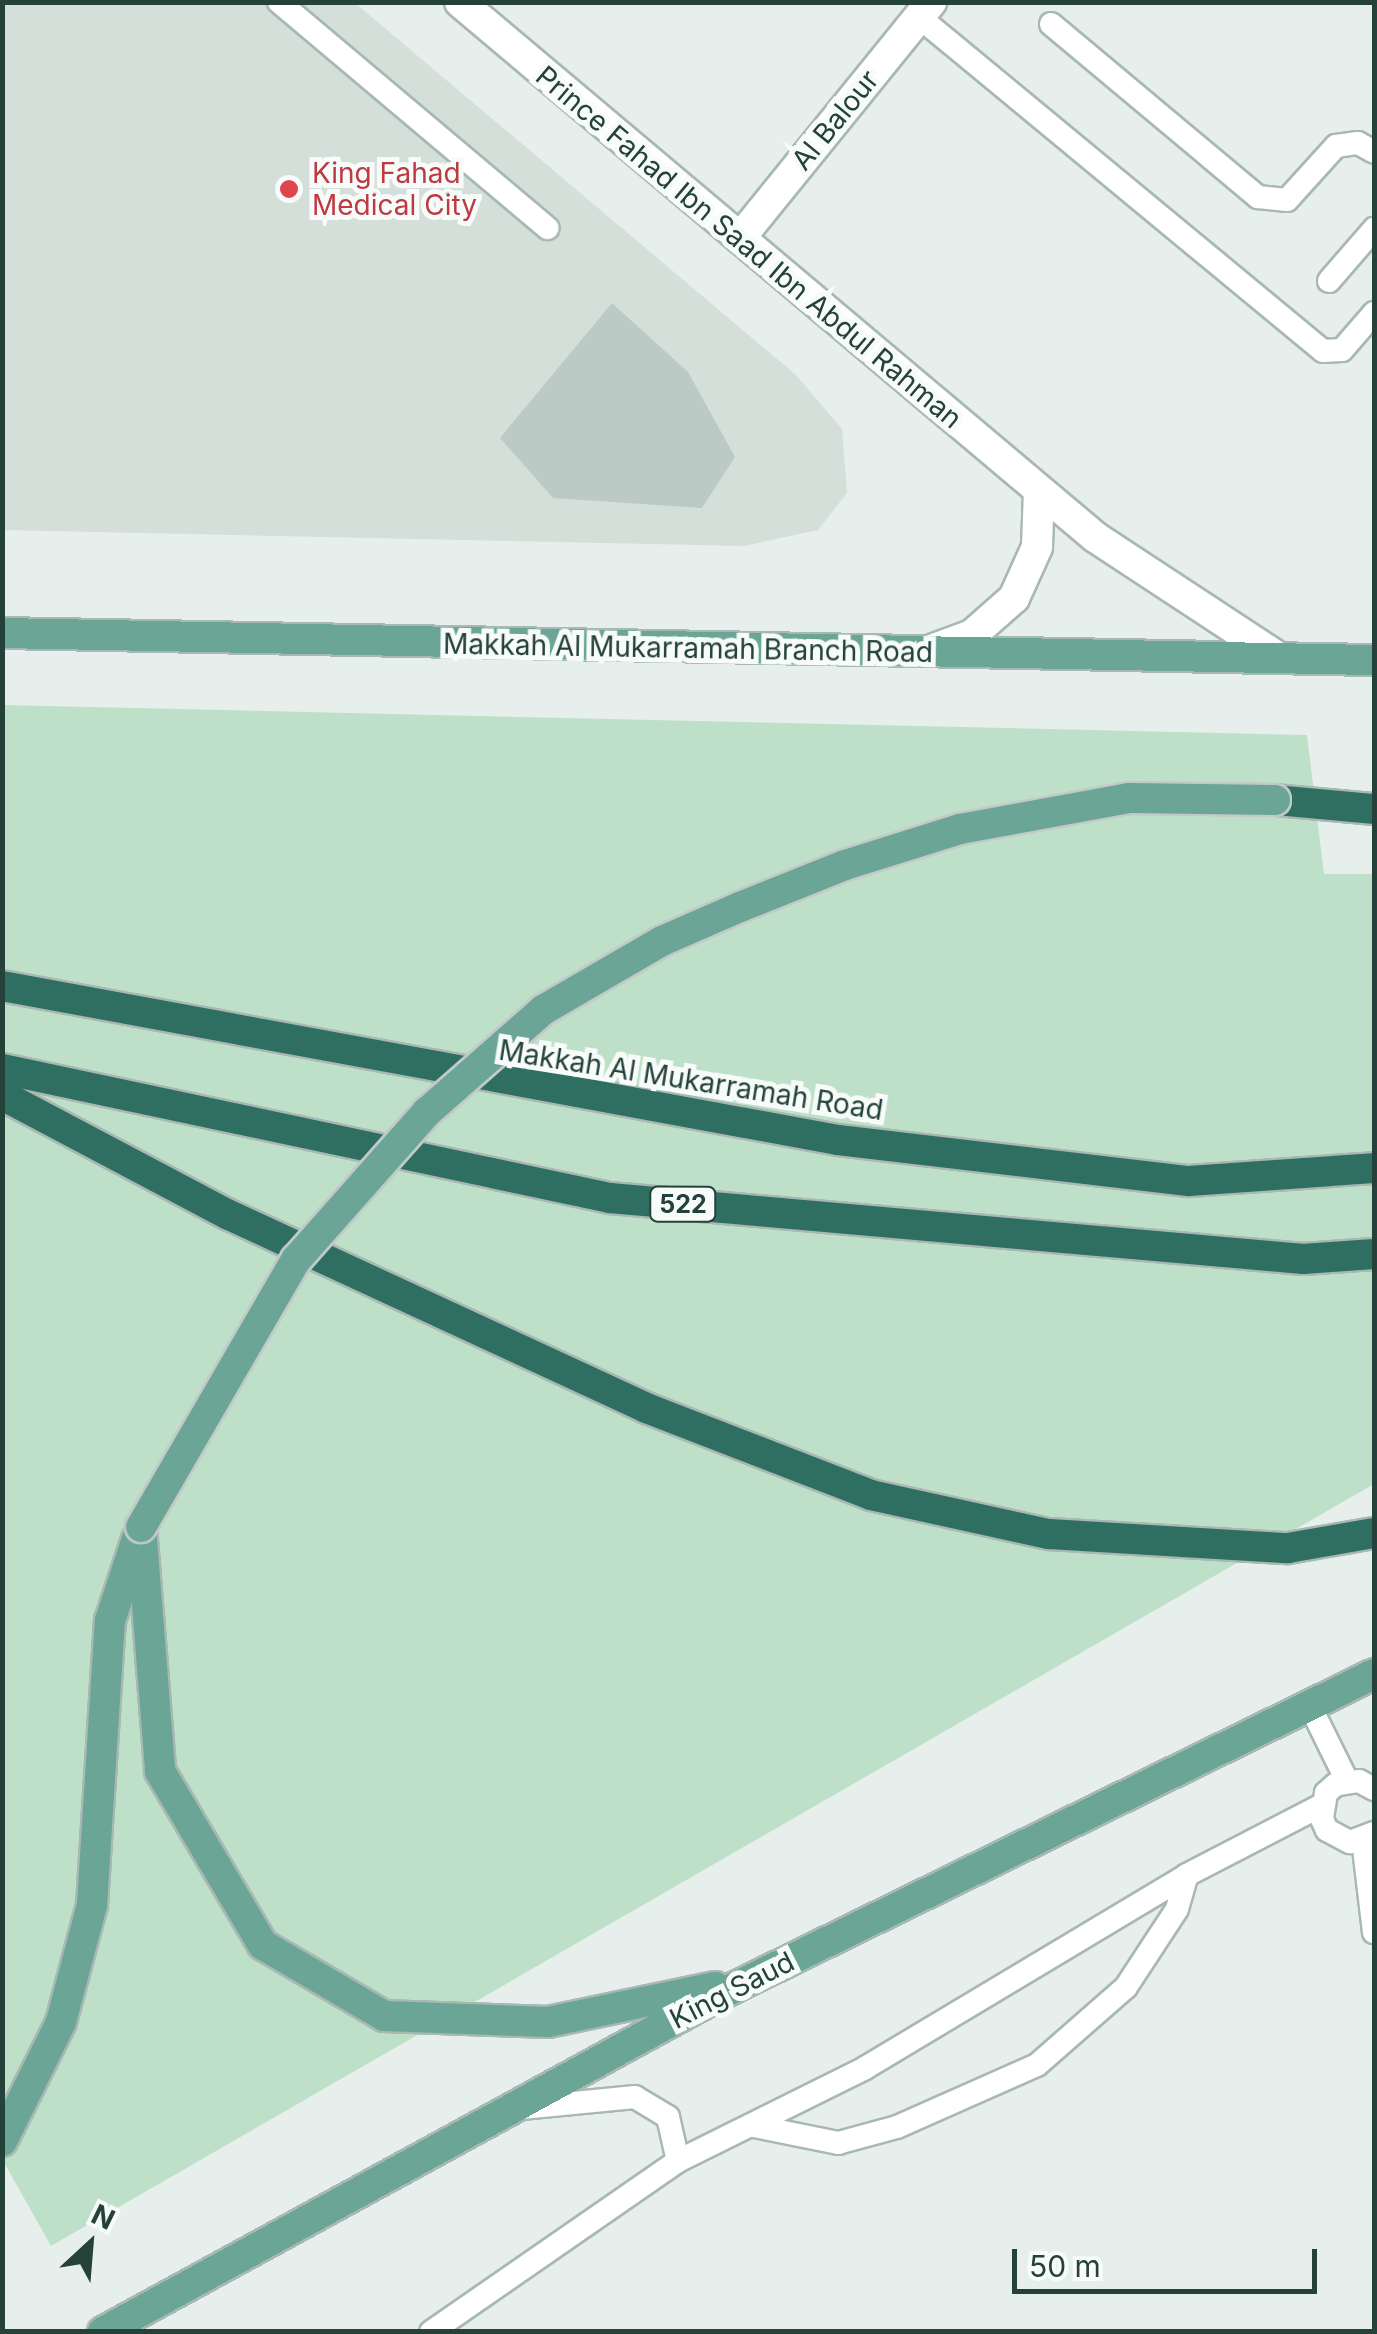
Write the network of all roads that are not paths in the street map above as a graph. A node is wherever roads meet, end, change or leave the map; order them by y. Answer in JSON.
{"nodes":[{"id":1,"x":279,"y":2,"type":"edge"},
{"id":2,"x":460,"y":2,"type":"edge"},
{"id":3,"x":925,"y":10,"type":"edge"},
{"id":4,"x":1051,"y":24,"type":"dead end"},
{"id":5,"x":1374,"y":152,"type":"edge"},
{"id":6,"x":547,"y":228,"type":"dead end"},
{"id":7,"x":1374,"y":228,"type":"edge"},
{"id":8,"x":740,"y":238,"type":"junction"},
{"id":9,"x":1329,"y":281,"type":"dead end"},
{"id":10,"x":1374,"y":313,"type":"edge"},
{"id":11,"x":1039,"y":491,"type":"junction"},
{"id":12,"x":2,"y":633,"type":"edge"},
{"id":13,"x":919,"y":653,"type":"junction"},
{"id":14,"x":1278,"y":657,"type":"junction"},
{"id":15,"x":1374,"y":660,"type":"edge"},
{"id":16,"x":1374,"y":796,"type":"edge"},
{"id":17,"x":1275,"y":800,"type":"junction"},
{"id":18,"x":1374,"y":809,"type":"edge"},
{"id":19,"x":2,"y":986,"type":"edge"},
{"id":20,"x":2,"y":1068,"type":"edge"},
{"id":21,"x":2,"y":1095,"type":"edge"},
{"id":22,"x":1374,"y":1168,"type":"edge"},
{"id":23,"x":1374,"y":1254,"type":"edge"},
{"id":24,"x":141,"y":1527,"type":"junction"},
{"id":25,"x":1374,"y":1533,"type":"edge"},
{"id":26,"x":1374,"y":1674,"type":"edge"},
{"id":27,"x":1310,"y":1706,"type":"junction"},
{"id":28,"x":1347,"y":1780,"type":"junction"},
{"id":29,"x":1374,"y":1789,"type":"edge"},
{"id":30,"x":1322,"y":1805,"type":"junction"},
{"id":31,"x":1369,"y":1837,"type":"edge"},
{"id":32,"x":1187,"y":1875,"type":"junction"},
{"id":33,"x":1374,"y":1932,"type":"edge"},
{"id":34,"x":748,"y":1980,"type":"junction"},
{"id":35,"x":509,"y":2110,"type":"junction"},
{"id":36,"x":754,"y":2126,"type":"junction"},
{"id":37,"x":2,"y":2141,"type":"edge"},
{"id":38,"x":678,"y":2161,"type":"junction"},
{"id":39,"x":103,"y":2332,"type":"edge"},
{"id":40,"x":431,"y":2332,"type":"edge"}],
"edges":[{"from":1,"to":6,"type":"lane"},
{"from":2,"to":8,"type":"street","name":"Prince Fahad Ibn Saad Ibn Abdul Rahman"},
{"from":3,"to":8,"type":"street","name":"Al Balour"},
{"from":3,"to":10,"type":"lane"},
{"from":4,"to":5,"type":"lane"},
{"from":7,"to":9,"type":"lane"},
{"from":8,"to":11,"type":"street","name":"Prince Fahad Ibn Saad Ibn Abdul Rahman"},
{"from":11,"to":13,"type":"street"},
{"from":11,"to":14,"type":"street","name":"Prince Fahad Ibn Saad Ibn Abdul Rahman"},
{"from":12,"to":13,"type":"main road","name":"Makkah Al Mukarramah Branch Road"},
{"from":13,"to":14,"type":"main road","name":"Makkah Al Mukarramah Branch Road"},
{"from":14,"to":15,"type":"main road","name":"Makkah Al Mukarramah Branch Road"},
{"from":16,"to":17,"type":"main road"},
{"from":17,"to":18,"type":"highway"},
{"from":17,"to":24,"type":"main road","bridge":true},
{"from":19,"to":22,"type":"highway","name":"Makkah Al Mukarramah Road"},
{"from":20,"to":23,"type":"highway","number":"522"},
{"from":21,"to":25,"type":"highway"},
{"from":24,"to":34,"type":"main road"},
{"from":24,"to":37,"type":"main road"},
{"from":26,"to":27,"type":"main road","name":"King Saud"},
{"from":27,"to":28,"type":"lane"},
{"from":27,"to":34,"type":"main road","name":"King Saud"},
{"from":28,"to":29,"type":"lane"},
{"from":28,"to":30,"type":"lane"},
{"from":30,"to":31,"type":"lane"},
{"from":30,"to":32,"type":"lane"},
{"from":31,"to":33,"type":"lane"},
{"from":32,"to":36,"type":"lane"},
{"from":32,"to":36,"type":"lane"},
{"from":34,"to":35,"type":"main road","name":"King Saud"},
{"from":35,"to":38,"type":"lane"},
{"from":35,"to":39,"type":"main road","name":"King Saud"},
{"from":36,"to":38,"type":"lane"},
{"from":38,"to":40,"type":"lane"}]}
